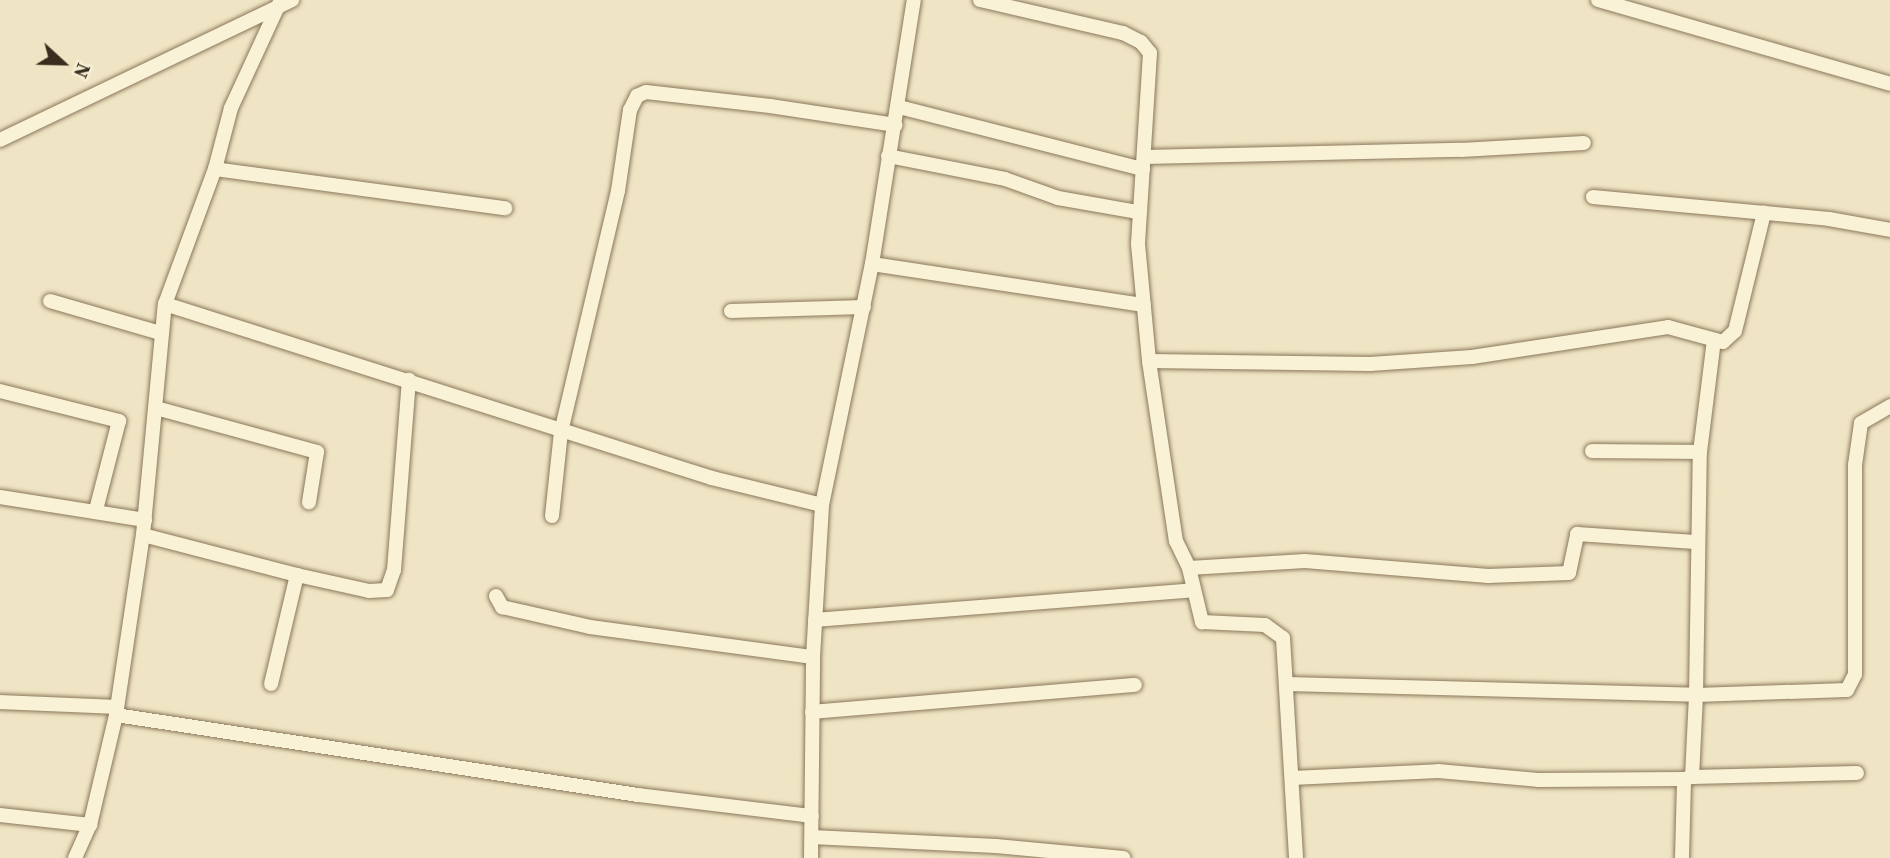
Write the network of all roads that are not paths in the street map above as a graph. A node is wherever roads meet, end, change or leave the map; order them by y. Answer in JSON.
{"nodes":[{"id":1,"x":914,"y":0,"type":"edge"},
{"id":2,"x":981,"y":0,"type":"edge"},
{"id":3,"x":1598,"y":0,"type":"edge"},
{"id":4,"x":284,"y":2,"type":"edge"},
{"id":5,"x":1890,"y":84,"type":"edge"},
{"id":6,"x":899,"y":107,"type":"junction"},
{"id":7,"x":896,"y":125,"type":"junction"},
{"id":8,"x":0,"y":140,"type":"edge"},
{"id":9,"x":1584,"y":143,"type":"dead end"},
{"id":10,"x":888,"y":156,"type":"junction"},
{"id":11,"x":1144,"y":163,"type":"junction"},
{"id":12,"x":215,"y":169,"type":"junction"},
{"id":13,"x":1593,"y":197,"type":"dead end"},
{"id":14,"x":505,"y":208,"type":"dead end"},
{"id":15,"x":1137,"y":212,"type":"junction"},
{"id":16,"x":1764,"y":214,"type":"junction"},
{"id":17,"x":1890,"y":230,"type":"edge"},
{"id":18,"x":872,"y":264,"type":"junction"},
{"id":19,"x":50,"y":300,"type":"dead end"},
{"id":20,"x":165,"y":304,"type":"junction"},
{"id":21,"x":1144,"y":305,"type":"junction"},
{"id":22,"x":864,"y":307,"type":"junction"},
{"id":23,"x":731,"y":311,"type":"dead end"},
{"id":24,"x":160,"y":332,"type":"junction"},
{"id":25,"x":1714,"y":340,"type":"junction"},
{"id":26,"x":1149,"y":361,"type":"junction"},
{"id":27,"x":409,"y":380,"type":"junction"},
{"id":28,"x":0,"y":391,"type":"edge"},
{"id":29,"x":1890,"y":406,"type":"edge"},
{"id":30,"x":156,"y":408,"type":"junction"},
{"id":31,"x":561,"y":432,"type":"junction"},
{"id":32,"x":1592,"y":451,"type":"dead end"},
{"id":33,"x":1700,"y":452,"type":"junction"},
{"id":34,"x":0,"y":497,"type":"edge"},
{"id":35,"x":309,"y":502,"type":"dead end"},
{"id":36,"x":822,"y":505,"type":"junction"},
{"id":37,"x":96,"y":510,"type":"junction"},
{"id":38,"x":552,"y":516,"type":"dead end"},
{"id":39,"x":145,"y":520,"type":"junction"},
{"id":40,"x":143,"y":535,"type":"junction"},
{"id":41,"x":1695,"y":542,"type":"junction"},
{"id":42,"x":1189,"y":568,"type":"junction"},
{"id":43,"x":297,"y":575,"type":"junction"},
{"id":44,"x":1193,"y":590,"type":"junction"},
{"id":45,"x":496,"y":596,"type":"dead end"},
{"id":46,"x":815,"y":620,"type":"junction"},
{"id":47,"x":813,"y":657,"type":"junction"},
{"id":48,"x":271,"y":684,"type":"dead end"},
{"id":49,"x":1287,"y":684,"type":"junction"},
{"id":50,"x":1135,"y":685,"type":"dead end"},
{"id":51,"x":1696,"y":695,"type":"junction"},
{"id":52,"x":0,"y":702,"type":"edge"},
{"id":53,"x":117,"y":711,"type":"junction"},
{"id":54,"x":812,"y":712,"type":"junction"},
{"id":55,"x":1857,"y":774,"type":"dead end"},
{"id":56,"x":1292,"y":778,"type":"junction"},
{"id":57,"x":1688,"y":778,"type":"junction"},
{"id":58,"x":0,"y":815,"type":"edge"},
{"id":59,"x":812,"y":816,"type":"junction"},
{"id":60,"x":90,"y":825,"type":"junction"},
{"id":61,"x":812,"y":837,"type":"junction"},
{"id":62,"x":75,"y":858,"type":"edge"},
{"id":63,"x":811,"y":858,"type":"edge"},
{"id":64,"x":1123,"y":858,"type":"edge"},
{"id":65,"x":1296,"y":858,"type":"edge"},
{"id":66,"x":1682,"y":858,"type":"edge"}],
"edges":[{"from":1,"to":6,"type":"street"},
{"from":2,"to":11,"type":"street"},
{"from":3,"to":5,"type":"street"},
{"from":4,"to":8,"type":"street"},
{"from":4,"to":12,"type":"street"},
{"from":6,"to":7,"type":"street"},
{"from":6,"to":11,"type":"street"},
{"from":7,"to":10,"type":"street"},
{"from":7,"to":31,"type":"street"},
{"from":9,"to":11,"type":"street"},
{"from":10,"to":15,"type":"street"},
{"from":10,"to":18,"type":"street"},
{"from":11,"to":15,"type":"street"},
{"from":12,"to":14,"type":"street"},
{"from":12,"to":20,"type":"street"},
{"from":13,"to":16,"type":"street"},
{"from":15,"to":21,"type":"street"},
{"from":16,"to":17,"type":"street"},
{"from":16,"to":25,"type":"street"},
{"from":18,"to":21,"type":"street"},
{"from":18,"to":22,"type":"street"},
{"from":19,"to":24,"type":"street"},
{"from":20,"to":24,"type":"street"},
{"from":20,"to":27,"type":"street"},
{"from":21,"to":26,"type":"street"},
{"from":22,"to":23,"type":"street"},
{"from":22,"to":36,"type":"street"},
{"from":24,"to":30,"type":"street"},
{"from":25,"to":26,"type":"street"},
{"from":25,"to":33,"type":"street"},
{"from":26,"to":42,"type":"street"},
{"from":27,"to":31,"type":"street"},
{"from":27,"to":43,"type":"street"},
{"from":28,"to":37,"type":"street"},
{"from":29,"to":51,"type":"street"},
{"from":30,"to":35,"type":"street"},
{"from":30,"to":39,"type":"street"},
{"from":31,"to":36,"type":"street"},
{"from":31,"to":38,"type":"street"},
{"from":32,"to":33,"type":"street"},
{"from":33,"to":41,"type":"street"},
{"from":34,"to":37,"type":"street"},
{"from":36,"to":46,"type":"street"},
{"from":37,"to":39,"type":"street"},
{"from":39,"to":40,"type":"street"},
{"from":40,"to":43,"type":"street"},
{"from":40,"to":53,"type":"street"},
{"from":41,"to":42,"type":"street"},
{"from":41,"to":51,"type":"street"},
{"from":42,"to":44,"type":"street"},
{"from":43,"to":48,"type":"street"},
{"from":44,"to":46,"type":"street"},
{"from":44,"to":49,"type":"street"},
{"from":45,"to":47,"type":"street"},
{"from":46,"to":47,"type":"street"},
{"from":47,"to":54,"type":"street"},
{"from":49,"to":51,"type":"street"},
{"from":49,"to":56,"type":"street"},
{"from":50,"to":54,"type":"street"},
{"from":51,"to":57,"type":"street"},
{"from":52,"to":53,"type":"street"},
{"from":53,"to":59,"type":"street"},
{"from":53,"to":60,"type":"street"},
{"from":54,"to":59,"type":"street"},
{"from":55,"to":57,"type":"street"},
{"from":56,"to":57,"type":"street"},
{"from":56,"to":65,"type":"street"},
{"from":57,"to":66,"type":"street"},
{"from":58,"to":60,"type":"street"},
{"from":59,"to":61,"type":"street"},
{"from":60,"to":62,"type":"street"},
{"from":61,"to":63,"type":"street"},
{"from":61,"to":64,"type":"street"}]}
